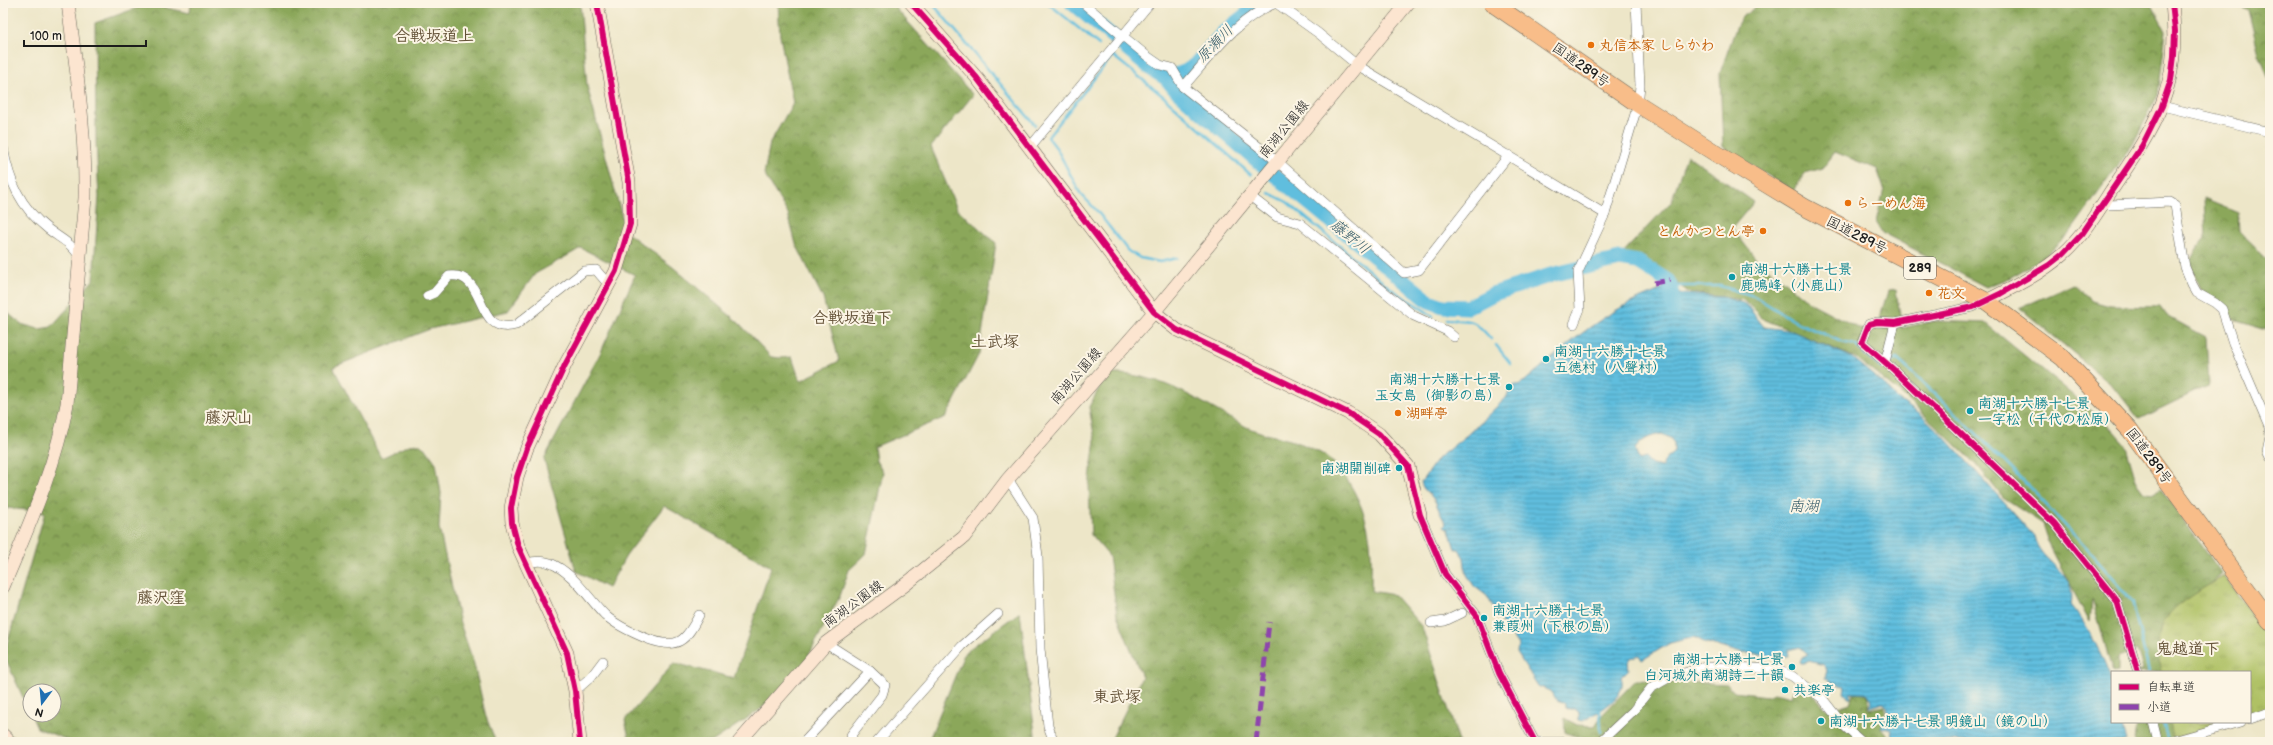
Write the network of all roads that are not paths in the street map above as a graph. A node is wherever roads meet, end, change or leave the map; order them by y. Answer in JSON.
{"nodes":[{"id":1,"x":68,"y":3,"type":"edge"},
{"id":2,"x":597,"y":3,"type":"edge"},
{"id":3,"x":911,"y":3,"type":"edge"},
{"id":4,"x":1083,"y":3,"type":"edge"},
{"id":5,"x":1150,"y":3,"type":"edge"},
{"id":6,"x":1276,"y":3,"type":"edge"},
{"id":7,"x":1408,"y":3,"type":"edge"},
{"id":8,"x":1492,"y":3,"type":"edge"},
{"id":9,"x":1636,"y":3,"type":"edge"},
{"id":10,"x":2172,"y":3,"type":"edge"},
{"id":11,"x":1123,"y":36,"type":"junction"},
{"id":12,"x":1357,"y":65,"type":"junction"},
{"id":13,"x":1180,"y":83,"type":"junction"},
{"id":14,"x":1638,"y":104,"type":"junction"},
{"id":15,"x":2162,"y":106,"type":"junction"},
{"id":16,"x":2270,"y":132,"type":"edge"},
{"id":17,"x":1030,"y":146,"type":"junction"},
{"id":18,"x":3,"y":147,"type":"edge"},
{"id":19,"x":1509,"y":155,"type":"junction"},
{"id":20,"x":1278,"y":162,"type":"junction"},
{"id":21,"x":1250,"y":196,"type":"junction"},
{"id":22,"x":2105,"y":201,"type":"junction"},
{"id":23,"x":1605,"y":214,"type":"junction"},
{"id":24,"x":80,"y":257,"type":"junction"},
{"id":25,"x":609,"y":285,"type":"junction"},
{"id":26,"x":427,"y":296,"type":"dead end"},
{"id":27,"x":1986,"y":301,"type":"junction"},
{"id":28,"x":1154,"y":312,"type":"junction"},
{"id":29,"x":1894,"y":322,"type":"junction"},
{"id":30,"x":1574,"y":324,"type":"dead end"},
{"id":31,"x":1454,"y":337,"type":"dead end"},
{"id":32,"x":1885,"y":362,"type":"junction"},
{"id":33,"x":2270,"y":437,"type":"edge"},
{"id":34,"x":2270,"y":457,"type":"edge"},
{"id":35,"x":1008,"y":479,"type":"junction"},
{"id":36,"x":1420,"y":515,"type":"joint"},
{"id":37,"x":526,"y":563,"type":"junction"},
{"id":38,"x":3,"y":587,"type":"edge"},
{"id":39,"x":1462,"y":613,"type":"dead end"},
{"id":40,"x":998,"y":614,"type":"dead end"},
{"id":41,"x":699,"y":615,"type":"dead end"},
{"id":42,"x":2270,"y":621,"type":"edge"},
{"id":43,"x":1431,"y":624,"type":"dead end"},
{"id":44,"x":826,"y":643,"type":"junction"},
{"id":45,"x":604,"y":661,"type":"dead end"},
{"id":46,"x":870,"y":671,"type":"junction"},
{"id":47,"x":2138,"y":671,"type":"edge"},
{"id":48,"x":575,"y":691,"type":"junction"},
{"id":49,"x":2270,"y":713,"type":"edge"},
{"id":50,"x":2251,"y":719,"type":"edge"},
{"id":51,"x":2152,"y":723,"type":"edge"},
{"id":52,"x":2237,"y":723,"type":"edge"},
{"id":53,"x":3,"y":735,"type":"edge"},
{"id":54,"x":10,"y":742,"type":"edge"},
{"id":55,"x":580,"y":742,"type":"edge"},
{"id":56,"x":739,"y":742,"type":"edge"},
{"id":57,"x":804,"y":742,"type":"edge"},
{"id":58,"x":853,"y":742,"type":"edge"},
{"id":59,"x":877,"y":742,"type":"edge"},
{"id":60,"x":1054,"y":742,"type":"edge"},
{"id":61,"x":1535,"y":742,"type":"edge"},
{"id":62,"x":1539,"y":742,"type":"edge"},
{"id":63,"x":1562,"y":742,"type":"edge"},
{"id":64,"x":1600,"y":742,"type":"edge"},
{"id":65,"x":1862,"y":742,"type":"edge"},
{"id":66,"x":2158,"y":742,"type":"edge"},
{"id":67,"x":2171,"y":742,"type":"edge"}],
"edges":[{"from":1,"to":24,"type":"street"},
{"from":2,"to":25,"type":"street"},
{"from":3,"to":17,"type":"street"},
{"from":4,"to":11,"type":"street"},
{"from":5,"to":11,"type":"street"},
{"from":6,"to":12,"type":"street"},
{"from":6,"to":13,"type":"street"},
{"from":7,"to":12,"type":"street","name":"南湖公園線"},
{"from":8,"to":14,"type":"highway","name":"国道289号","number":"289"},
{"from":9,"to":14,"type":"street"},
{"from":10,"to":15,"type":"street"},
{"from":11,"to":13,"type":"street"},
{"from":11,"to":17,"type":"street"},
{"from":12,"to":19,"type":"street"},
{"from":12,"to":20,"type":"street","name":"南湖公園線"},
{"from":13,"to":20,"type":"street"},
{"from":14,"to":23,"type":"street"},
{"from":14,"to":27,"type":"highway","name":"国道289号","number":"289"},
{"from":15,"to":16,"type":"street"},
{"from":15,"to":22,"type":"street"},
{"from":17,"to":28,"type":"street"},
{"from":18,"to":24,"type":"street"},
{"from":19,"to":20,"type":"street"},
{"from":19,"to":23,"type":"street"},
{"from":20,"to":21,"type":"street","name":"南湖公園線"},
{"from":21,"to":28,"type":"street","name":"南湖公園線"},
{"from":21,"to":31,"type":"street"},
{"from":22,"to":27,"type":"street"},
{"from":22,"to":33,"type":"street"},
{"from":23,"to":30,"type":"street"},
{"from":24,"to":38,"type":"street"},
{"from":25,"to":26,"type":"street"},
{"from":25,"to":37,"type":"street"},
{"from":27,"to":29,"type":"street"},
{"from":27,"to":42,"type":"highway","name":"国道289号","number":"289"},
{"from":28,"to":35,"type":"street","name":"南湖公園線"},
{"from":28,"to":36,"type":"street"},
{"from":29,"to":32,"type":"street"},
{"from":29,"to":32,"type":"street"},
{"from":32,"to":47,"type":"street"},
{"from":33,"to":34,"type":"street"},
{"from":35,"to":44,"type":"street","name":"南湖公園線"},
{"from":35,"to":60,"type":"street"},
{"from":36,"to":61,"type":"street"},
{"from":37,"to":41,"type":"street"},
{"from":37,"to":48,"type":"street"},
{"from":39,"to":43,"type":"street"},
{"from":40,"to":59,"type":"street"},
{"from":44,"to":46,"type":"street"},
{"from":44,"to":56,"type":"street","name":"南湖公園線"},
{"from":45,"to":48,"type":"street"},
{"from":46,"to":57,"type":"street"},
{"from":46,"to":58,"type":"street"},
{"from":48,"to":55,"type":"street"},
{"from":49,"to":50,"type":"street"},
{"from":51,"to":66,"type":"street"},
{"from":52,"to":67,"type":"street"},
{"from":53,"to":54,"type":"street"},
{"from":62,"to":63,"type":"street"},
{"from":64,"to":65,"type":"street"}]}
